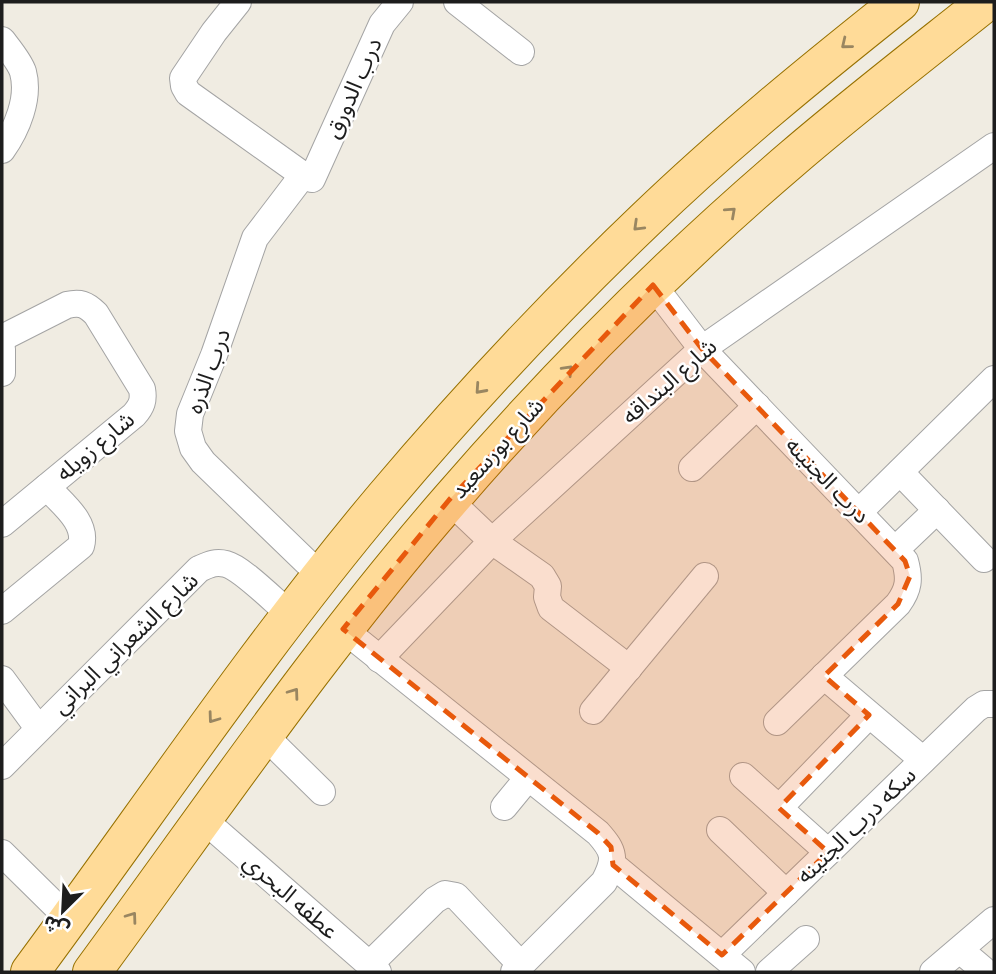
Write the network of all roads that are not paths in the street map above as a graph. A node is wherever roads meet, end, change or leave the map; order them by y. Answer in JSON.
{"nodes":[{"id":1,"x":239,"y":2,"type":"edge"},
{"id":2,"x":400,"y":2,"type":"edge"},
{"id":3,"x":457,"y":2,"type":"edge"},
{"id":4,"x":900,"y":2,"type":"edge"},
{"id":5,"x":986,"y":2,"type":"edge"},
{"id":6,"x":2,"y":40,"type":"edge"},
{"id":7,"x":521,"y":52,"type":"dead end"},
{"id":8,"x":994,"y":146,"type":"edge"},
{"id":9,"x":2,"y":150,"type":"edge"},
{"id":10,"x":308,"y":177,"type":"junction"},
{"id":11,"x":653,"y":285,"type":"junction"},
{"id":12,"x":2,"y":338,"type":"edge"},
{"id":13,"x":2,"y":349,"type":"edge"},
{"id":14,"x":702,"y":349,"type":"junction"},
{"id":15,"x":2,"y":373,"type":"edge"},
{"id":16,"x":994,"y":379,"type":"edge"},
{"id":17,"x":757,"y":406,"type":"junction"},
{"id":18,"x":692,"y":468,"type":"dead end"},
{"id":19,"x":900,"y":472,"type":"junction"},
{"id":20,"x":47,"y":487,"type":"junction"},
{"id":21,"x":449,"y":500,"type":"junction"},
{"id":22,"x":937,"y":510,"type":"junction"},
{"id":23,"x":859,"y":512,"type":"junction"},
{"id":24,"x":2,"y":524,"type":"edge"},
{"id":25,"x":492,"y":541,"type":"junction"},
{"id":26,"x":895,"y":550,"type":"junction"},
{"id":27,"x":984,"y":559,"type":"dead end"},
{"id":28,"x":705,"y":576,"type":"dead end"},
{"id":29,"x":322,"y":577,"type":"junction"},
{"id":30,"x":2,"y":611,"type":"edge"},
{"id":31,"x":291,"y":615,"type":"junction"},
{"id":32,"x":343,"y":629,"type":"junction"},
{"id":33,"x":379,"y":659,"type":"junction"},
{"id":34,"x":629,"y":668,"type":"junction"},
{"id":35,"x":824,"y":676,"type":"junction"},
{"id":36,"x":2,"y":678,"type":"edge"},
{"id":37,"x":994,"y":704,"type":"edge"},
{"id":38,"x":593,"y":711,"type":"dead end"},
{"id":39,"x":869,"y":715,"type":"junction"},
{"id":40,"x":777,"y":722,"type":"dead end"},
{"id":41,"x":38,"y":728,"type":"junction"},
{"id":42,"x":264,"y":735,"type":"junction"},
{"id":43,"x":923,"y":760,"type":"junction"},
{"id":44,"x":2,"y":766,"type":"edge"},
{"id":45,"x":743,"y":776,"type":"dead end"},
{"id":46,"x":527,"y":779,"type":"junction"},
{"id":47,"x":322,"y":792,"type":"dead end"},
{"id":48,"x":504,"y":807,"type":"dead end"},
{"id":49,"x":779,"y":808,"type":"junction"},
{"id":50,"x":204,"y":820,"type":"junction"},
{"id":51,"x":720,"y":830,"type":"dead end"},
{"id":52,"x":828,"y":852,"type":"junction"},
{"id":53,"x":2,"y":853,"type":"edge"},
{"id":54,"x":612,"y":866,"type":"junction"},
{"id":55,"x":786,"y":893,"type":"junction"},
{"id":56,"x":69,"y":919,"type":"junction"},
{"id":57,"x":994,"y":920,"type":"edge"},
{"id":58,"x":806,"y":939,"type":"dead end"},
{"id":59,"x":960,"y":950,"type":"junction"},
{"id":60,"x":722,"y":956,"type":"junction"},
{"id":61,"x":373,"y":968,"type":"edge"},
{"id":62,"x":517,"y":969,"type":"edge"},
{"id":63,"x":30,"y":972,"type":"edge"},
{"id":64,"x":92,"y":972,"type":"edge"},
{"id":65,"x":742,"y":972,"type":"edge"},
{"id":66,"x":769,"y":972,"type":"edge"},
{"id":67,"x":933,"y":972,"type":"edge"},
{"id":68,"x":986,"y":972,"type":"edge"}],
"edges":[{"from":1,"to":10,"type":"street"},
{"from":2,"to":10,"type":"street","name":"درب الدورق"},
{"from":3,"to":7,"type":"street"},
{"from":4,"to":29,"type":"main road","one_way":true},
{"from":11,"to":5,"type":"main road","name":"شارع بورسعيد","one_way":true},
{"from":6,"to":9,"type":"street"},
{"from":8,"to":14,"type":"street","name":"شارع البنداقه"},
{"from":10,"to":29,"type":"street","name":"درب الذره"},
{"from":11,"to":14,"type":"street","name":"درب الجنينه"},
{"from":21,"to":11,"type":"main road","name":"شارع بورسعيد","one_way":true},
{"from":12,"to":20,"type":"street","name":"شارع زويله"},
{"from":13,"to":15,"type":"street"},
{"from":14,"to":17,"type":"street","name":"درب الجنينه"},
{"from":14,"to":25,"type":"street","name":"شارع البنداقه"},
{"from":16,"to":19,"type":"street"},
{"from":17,"to":18,"type":"street"},
{"from":17,"to":23,"type":"street","name":"درب الجنينه"},
{"from":19,"to":22,"type":"street"},
{"from":19,"to":23,"type":"street"},
{"from":20,"to":24,"type":"street","name":"شارع زويله"},
{"from":20,"to":30,"type":"street","name":"شارع زويله"},
{"from":21,"to":25,"type":"street"},
{"from":21,"to":32,"type":"main road","name":"شارع بورسعيد"},
{"from":22,"to":26,"type":"street"},
{"from":22,"to":27,"type":"street"},
{"from":23,"to":26,"type":"street","name":"درب الجنينه"},
{"from":25,"to":33,"type":"street","name":"شارع البنداقه"},
{"from":25,"to":34,"type":"street"},
{"from":26,"to":35,"type":"street","name":"درب الجنينه"},
{"from":28,"to":34,"type":"street"},
{"from":29,"to":31,"type":"main road"},
{"from":31,"to":41,"type":"street","name":"شارع الشعراني البراني"},
{"from":31,"to":56,"type":"main road","one_way":true},
{"from":32,"to":33,"type":"street"},
{"from":42,"to":32,"type":"main road","name":"شارع بورسعيد","one_way":true},
{"from":33,"to":46,"type":"street"},
{"from":34,"to":38,"type":"street"},
{"from":35,"to":39,"type":"street"},
{"from":35,"to":40,"type":"street","name":"درب الجنينه"},
{"from":36,"to":41,"type":"street"},
{"from":37,"to":43,"type":"street","name":"سكه درب الجنينه"},
{"from":39,"to":43,"type":"street"},
{"from":39,"to":49,"type":"street"},
{"from":41,"to":44,"type":"street","name":"شارع الشعراني البراني"},
{"from":42,"to":47,"type":"street"},
{"from":42,"to":50,"type":"main road","name":"شارع بورسعيد"},
{"from":43,"to":52,"type":"street","name":"سكه درب الجنينه"},
{"from":45,"to":49,"type":"street"},
{"from":46,"to":48,"type":"street"},
{"from":46,"to":54,"type":"street"},
{"from":49,"to":52,"type":"street"},
{"from":50,"to":61,"type":"street","name":"عطفه البحري"},
{"from":64,"to":50,"type":"main road","name":"شارع بورسعيد","one_way":true},
{"from":51,"to":55,"type":"street"},
{"from":52,"to":55,"type":"street","name":"سكه درب الجنينه"},
{"from":53,"to":56,"type":"street"},
{"from":54,"to":60,"type":"street"},
{"from":54,"to":62,"type":"street"},
{"from":55,"to":60,"type":"street","name":"سكه درب الجنينه"},
{"from":56,"to":63,"type":"main road"},
{"from":57,"to":59,"type":"street"},
{"from":58,"to":66,"type":"street"},
{"from":59,"to":67,"type":"street"},
{"from":59,"to":68,"type":"street"},
{"from":60,"to":65,"type":"street"},
{"from":61,"to":62,"type":"street"}]}
